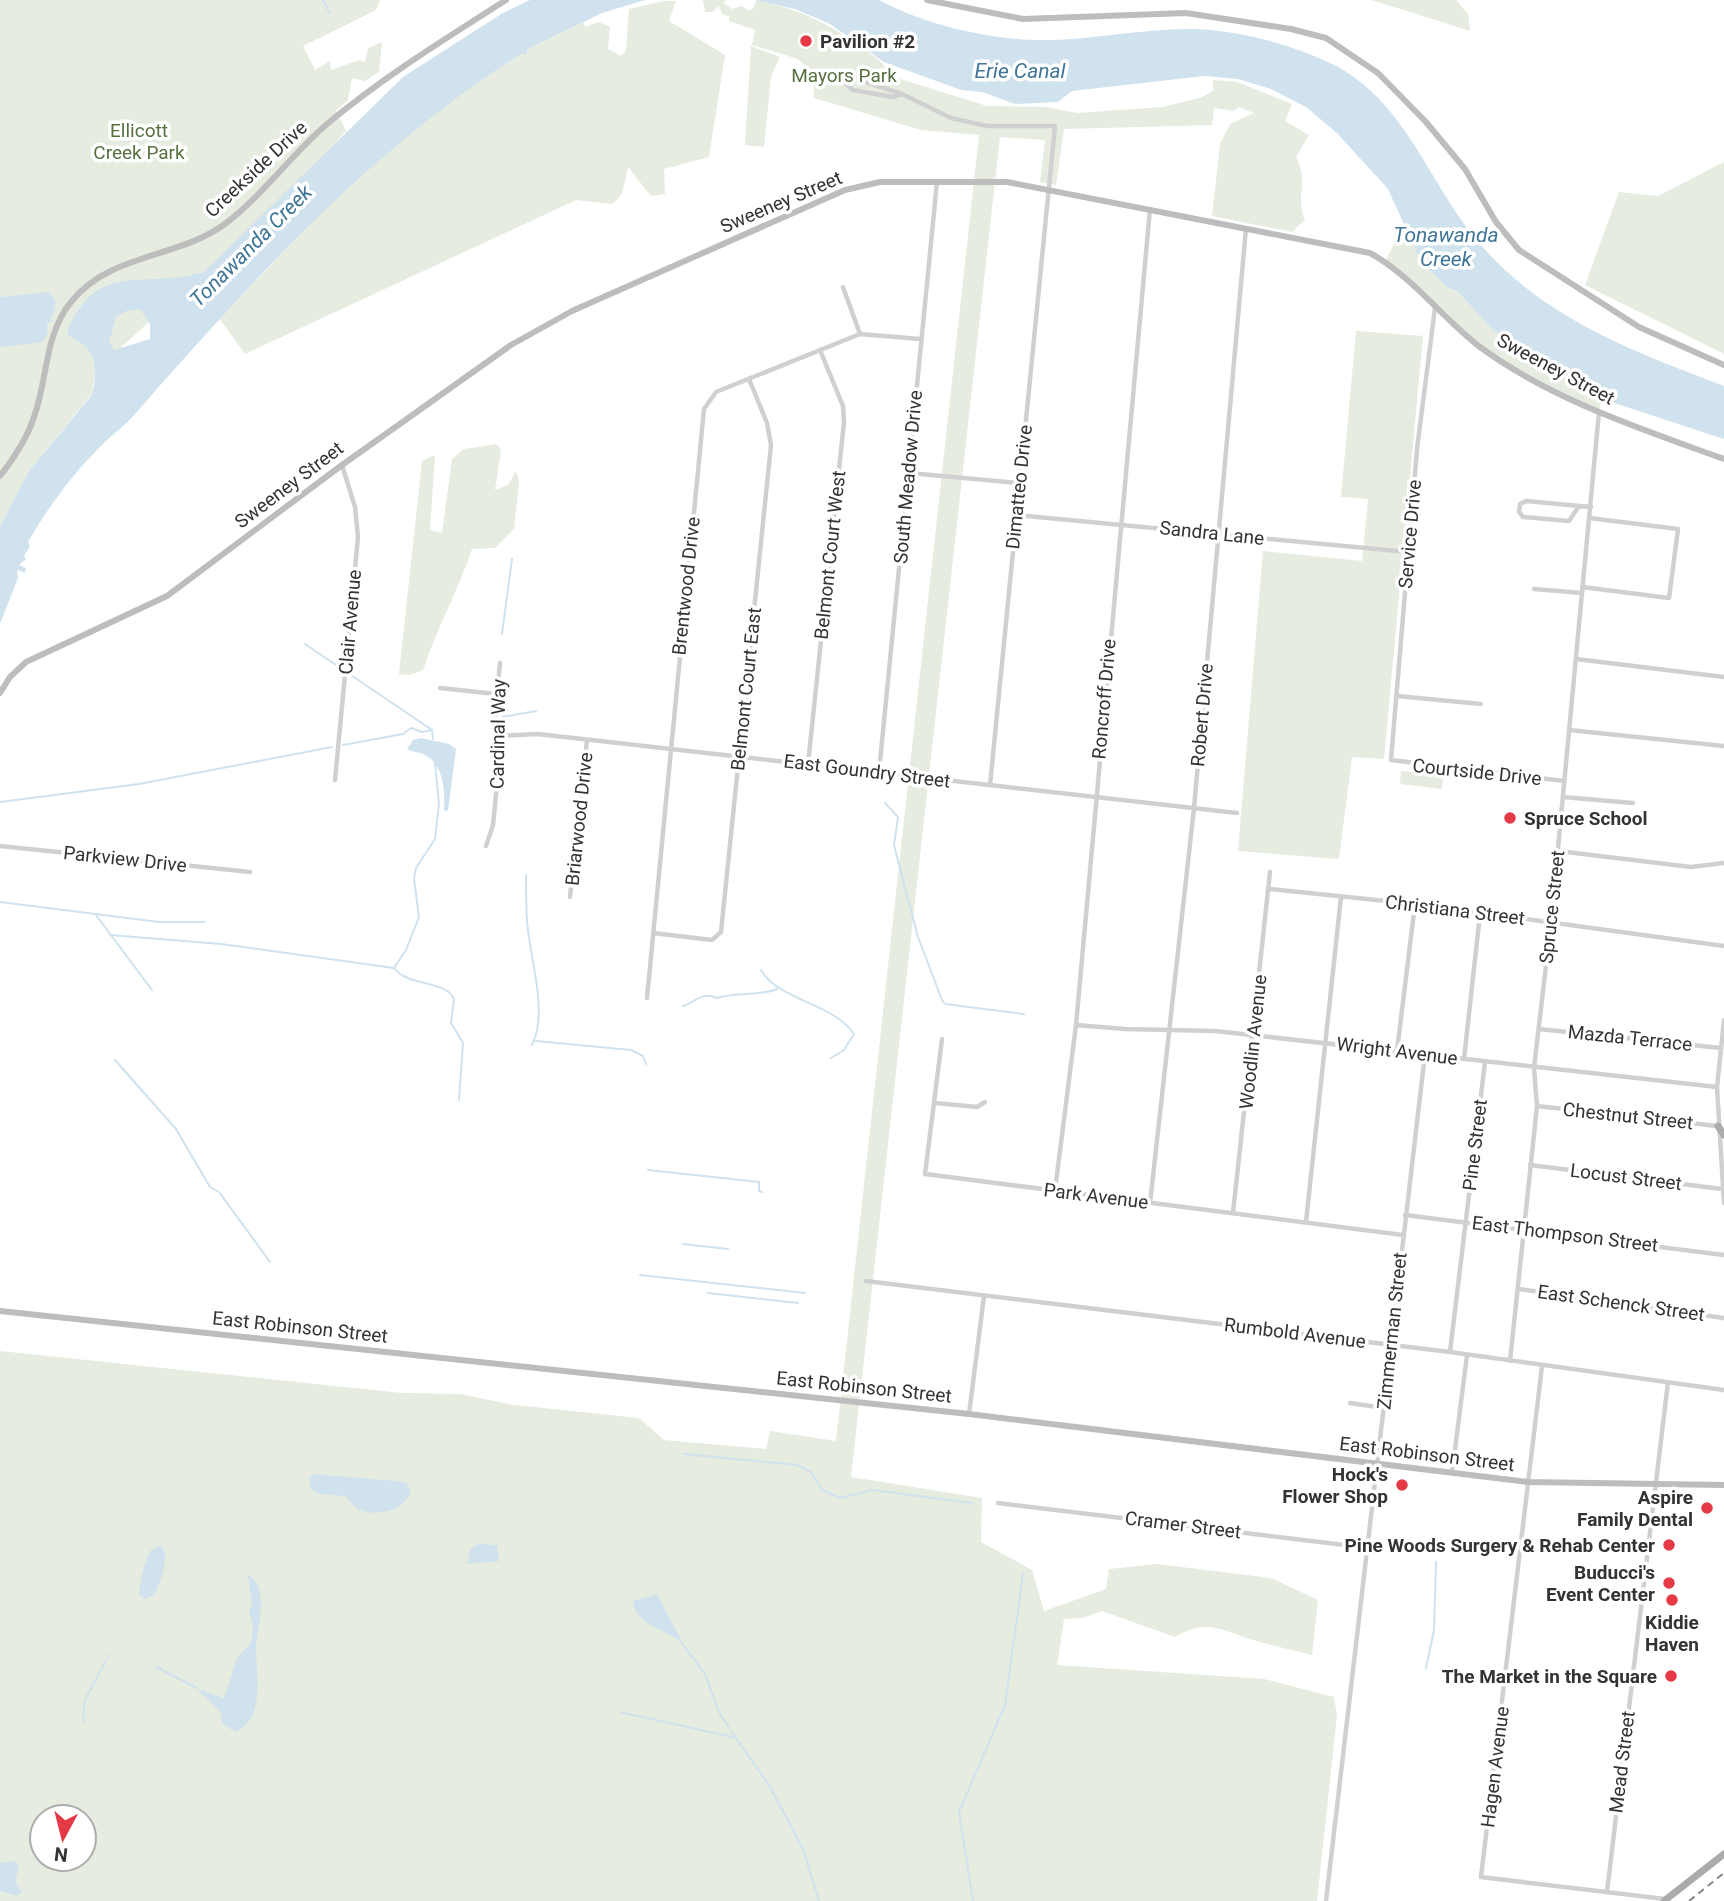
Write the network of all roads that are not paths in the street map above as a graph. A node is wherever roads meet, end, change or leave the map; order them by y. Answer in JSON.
{"nodes":[{"id":1,"x":506,"y":0,"type":"edge"},
{"id":2,"x":927,"y":0,"type":"edge"},
{"id":3,"x":954,"y":3,"type":"edge"},
{"id":4,"x":902,"y":94,"type":"junction"},
{"id":5,"x":937,"y":181,"type":"junction"},
{"id":6,"x":1049,"y":189,"type":"junction"},
{"id":7,"x":1150,"y":208,"type":"junction"},
{"id":8,"x":1246,"y":227,"type":"junction"},
{"id":9,"x":843,"y":287,"type":"dead end"},
{"id":10,"x":1435,"y":308,"type":"junction"},
{"id":11,"x":860,"y":334,"type":"junction"},
{"id":12,"x":920,"y":339,"type":"junction"},
{"id":13,"x":820,"y":350,"type":"junction"},
{"id":14,"x":1724,"y":365,"type":"edge"},
{"id":15,"x":749,"y":379,"type":"junction"},
{"id":16,"x":1599,"y":411,"type":"junction"},
{"id":17,"x":1724,"y":459,"type":"edge"},
{"id":18,"x":342,"y":465,"type":"junction"},
{"id":19,"x":909,"y":472,"type":"junction"},
{"id":20,"x":0,"y":476,"type":"edge"},
{"id":21,"x":1019,"y":483,"type":"junction"},
{"id":22,"x":1578,"y":506,"type":"junction"},
{"id":23,"x":1591,"y":507,"type":"junction"},
{"id":24,"x":1016,"y":515,"type":"junction"},
{"id":25,"x":1590,"y":519,"type":"junction"},
{"id":26,"x":1121,"y":524,"type":"junction"},
{"id":27,"x":1217,"y":533,"type":"junction"},
{"id":28,"x":1408,"y":552,"type":"junction"},
{"id":29,"x":1582,"y":587,"type":"junction"},
{"id":30,"x":1534,"y":589,"type":"dead end"},
{"id":31,"x":1582,"y":593,"type":"junction"},
{"id":32,"x":1576,"y":659,"type":"junction"},
{"id":33,"x":500,"y":663,"type":"dead end"},
{"id":34,"x":1724,"y":677,"type":"edge"},
{"id":35,"x":440,"y":688,"type":"dead end"},
{"id":36,"x":0,"y":693,"type":"edge"},
{"id":37,"x":496,"y":694,"type":"junction"},
{"id":38,"x":1396,"y":695,"type":"junction"},
{"id":39,"x":1481,"y":704,"type":"dead end"},
{"id":40,"x":1569,"y":730,"type":"junction"},
{"id":41,"x":497,"y":736,"type":"junction"},
{"id":42,"x":587,"y":740,"type":"junction"},
{"id":43,"x":1724,"y":746,"type":"edge"},
{"id":44,"x":669,"y":750,"type":"junction"},
{"id":45,"x":740,"y":756,"type":"junction"},
{"id":46,"x":1391,"y":760,"type":"joint"},
{"id":47,"x":808,"y":764,"type":"junction"},
{"id":48,"x":879,"y":772,"type":"junction"},
{"id":49,"x":335,"y":780,"type":"dead end"},
{"id":50,"x":1564,"y":781,"type":"junction"},
{"id":51,"x":990,"y":785,"type":"junction"},
{"id":52,"x":1095,"y":797,"type":"junction"},
{"id":53,"x":1563,"y":797,"type":"junction"},
{"id":54,"x":1633,"y":803,"type":"dead end"},
{"id":55,"x":1194,"y":808,"type":"junction"},
{"id":56,"x":1237,"y":813,"type":"dead end"},
{"id":57,"x":0,"y":846,"type":"edge"},
{"id":58,"x":486,"y":846,"type":"dead end"},
{"id":59,"x":1558,"y":850,"type":"junction"},
{"id":60,"x":1724,"y":863,"type":"edge"},
{"id":61,"x":250,"y":872,"type":"dead end"},
{"id":62,"x":1270,"y":872,"type":"dead end"},
{"id":63,"x":1269,"y":889,"type":"junction"},
{"id":64,"x":570,"y":897,"type":"dead end"},
{"id":65,"x":1341,"y":897,"type":"junction"},
{"id":66,"x":1415,"y":904,"type":"junction"},
{"id":67,"x":1480,"y":914,"type":"junction"},
{"id":68,"x":1551,"y":923,"type":"junction"},
{"id":69,"x":653,"y":933,"type":"junction"},
{"id":70,"x":1724,"y":946,"type":"edge"},
{"id":71,"x":646,"y":998,"type":"dead end"},
{"id":72,"x":1724,"y":1020,"type":"edge"},
{"id":73,"x":1076,"y":1024,"type":"junction"},
{"id":74,"x":1539,"y":1028,"type":"junction"},
{"id":75,"x":1170,"y":1030,"type":"junction"},
{"id":76,"x":1255,"y":1036,"type":"junction"},
{"id":77,"x":942,"y":1039,"type":"dead end"},
{"id":78,"x":1326,"y":1042,"type":"junction"},
{"id":79,"x":1721,"y":1048,"type":"junction"},
{"id":80,"x":1397,"y":1051,"type":"junction"},
{"id":81,"x":1426,"y":1054,"type":"junction"},
{"id":82,"x":1464,"y":1059,"type":"junction"},
{"id":83,"x":1485,"y":1062,"type":"junction"},
{"id":84,"x":1534,"y":1068,"type":"junction"},
{"id":85,"x":1717,"y":1087,"type":"junction"},
{"id":86,"x":985,"y":1102,"type":"dead end"},
{"id":87,"x":934,"y":1103,"type":"junction"},
{"id":88,"x":1537,"y":1106,"type":"junction"},
{"id":89,"x":1718,"y":1126,"type":"junction"},
{"id":90,"x":1724,"y":1136,"type":"edge"},
{"id":91,"x":1530,"y":1165,"type":"junction"},
{"id":92,"x":1722,"y":1189,"type":"edge"},
{"id":93,"x":1055,"y":1190,"type":"junction"},
{"id":94,"x":1150,"y":1203,"type":"junction"},
{"id":95,"x":1724,"y":1203,"type":"edge"},
{"id":96,"x":1233,"y":1213,"type":"junction"},
{"id":97,"x":1405,"y":1215,"type":"junction"},
{"id":98,"x":1306,"y":1222,"type":"junction"},
{"id":99,"x":1466,"y":1222,"type":"junction"},
{"id":100,"x":1524,"y":1228,"type":"junction"},
{"id":101,"x":1403,"y":1235,"type":"junction"},
{"id":102,"x":1724,"y":1255,"type":"edge"},
{"id":103,"x":866,"y":1281,"type":"dead end"},
{"id":104,"x":1519,"y":1289,"type":"junction"},
{"id":105,"x":984,"y":1296,"type":"junction"},
{"id":106,"x":0,"y":1311,"type":"edge"},
{"id":107,"x":1724,"y":1318,"type":"edge"},
{"id":108,"x":1391,"y":1345,"type":"junction"},
{"id":109,"x":1450,"y":1352,"type":"junction"},
{"id":110,"x":1467,"y":1355,"type":"junction"},
{"id":111,"x":1510,"y":1361,"type":"junction"},
{"id":112,"x":1542,"y":1366,"type":"junction"},
{"id":113,"x":1668,"y":1382,"type":"junction"},
{"id":114,"x":1724,"y":1390,"type":"edge"},
{"id":115,"x":1350,"y":1403,"type":"dead end"},
{"id":116,"x":1384,"y":1408,"type":"junction"},
{"id":117,"x":969,"y":1414,"type":"junction"},
{"id":118,"x":1378,"y":1463,"type":"junction"},
{"id":119,"x":1452,"y":1473,"type":"junction"},
{"id":120,"x":1528,"y":1482,"type":"junction"},
{"id":121,"x":1655,"y":1484,"type":"junction"},
{"id":122,"x":1724,"y":1485,"type":"edge"},
{"id":123,"x":998,"y":1503,"type":"dead end"},
{"id":124,"x":1369,"y":1548,"type":"junction"},
{"id":125,"x":1724,"y":1854,"type":"edge"},
{"id":126,"x":1607,"y":1892,"type":"junction"},
{"id":127,"x":1665,"y":1900,"type":"edge"},
{"id":128,"x":1326,"y":1901,"type":"edge"}],
"edges":[{"from":1,"to":20,"type":"street","name":"Creekside Drive"},
{"from":2,"to":3,"type":"street"},
{"from":3,"to":14,"type":"street"},
{"from":4,"to":4,"type":"street"},
{"from":4,"to":6,"type":"street","name":"Dimatteo Drive"},
{"from":5,"to":6,"type":"street","name":"Sweeney Street"},
{"from":5,"to":12,"type":"street","name":"South Meadow Drive"},
{"from":5,"to":18,"type":"street","name":"Sweeney Street"},
{"from":6,"to":7,"type":"street","name":"Sweeney Street"},
{"from":6,"to":21,"type":"street","name":"Dimatteo Drive"},
{"from":7,"to":8,"type":"street","name":"Sweeney Street"},
{"from":7,"to":26,"type":"street","name":"Roncroff Drive"},
{"from":8,"to":10,"type":"street","name":"Sweeney Street"},
{"from":8,"to":27,"type":"street","name":"Robert Drive"},
{"from":9,"to":11,"type":"street"},
{"from":10,"to":16,"type":"street","name":"Sweeney Street"},
{"from":10,"to":28,"type":"street","name":"Service Drive"},
{"from":11,"to":12,"type":"street","name":"Brentwood Drive"},
{"from":11,"to":13,"type":"street","name":"Brentwood Drive"},
{"from":12,"to":19,"type":"street","name":"South Meadow Drive"},
{"from":13,"to":15,"type":"street","name":"Brentwood Drive"},
{"from":13,"to":47,"type":"street","name":"Belmont Court West"},
{"from":15,"to":44,"type":"street","name":"Brentwood Drive"},
{"from":15,"to":45,"type":"street","name":"Belmont Court East"},
{"from":16,"to":17,"type":"street","name":"Sweeney Street"},
{"from":16,"to":23,"type":"street","name":"Spruce Street"},
{"from":18,"to":36,"type":"street","name":"Sweeney Street"},
{"from":18,"to":49,"type":"street","name":"Clair Avenue"},
{"from":19,"to":21,"type":"street"},
{"from":19,"to":48,"type":"street","name":"South Meadow Drive"},
{"from":21,"to":24,"type":"street","name":"Dimatteo Drive"},
{"from":22,"to":22,"type":"street"},
{"from":22,"to":23,"type":"street"},
{"from":23,"to":25,"type":"street","name":"Spruce Street"},
{"from":24,"to":26,"type":"street","name":"Sandra Lane"},
{"from":24,"to":51,"type":"street","name":"Dimatteo Drive"},
{"from":25,"to":29,"type":"street","name":"Spruce Street"},
{"from":25,"to":29,"type":"street"},
{"from":26,"to":27,"type":"street","name":"Sandra Lane"},
{"from":26,"to":52,"type":"street","name":"Roncroff Drive"},
{"from":27,"to":28,"type":"street","name":"Sandra Lane"},
{"from":27,"to":55,"type":"street","name":"Robert Drive"},
{"from":28,"to":38,"type":"street","name":"Service Drive"},
{"from":29,"to":31,"type":"street","name":"Spruce Street"},
{"from":30,"to":31,"type":"street"},
{"from":31,"to":32,"type":"street","name":"Spruce Street"},
{"from":32,"to":34,"type":"street"},
{"from":32,"to":40,"type":"street","name":"Spruce Street"},
{"from":33,"to":37,"type":"street","name":"Cardinal Way"},
{"from":35,"to":37,"type":"street"},
{"from":37,"to":41,"type":"street","name":"Cardinal Way"},
{"from":38,"to":39,"type":"street"},
{"from":38,"to":46,"type":"street","name":"Service Drive"},
{"from":40,"to":43,"type":"street"},
{"from":40,"to":50,"type":"street","name":"Spruce Street"},
{"from":41,"to":42,"type":"street","name":"East Goundry Street"},
{"from":41,"to":58,"type":"street","name":"Cardinal Way"},
{"from":42,"to":44,"type":"street","name":"East Goundry Street"},
{"from":42,"to":64,"type":"street","name":"Briarwood Drive"},
{"from":44,"to":45,"type":"street","name":"East Goundry Street"},
{"from":44,"to":69,"type":"street","name":"Brentwood Drive"},
{"from":45,"to":47,"type":"street","name":"East Goundry Street"},
{"from":45,"to":69,"type":"street","name":"Belmont Court East"},
{"from":46,"to":50,"type":"street","name":"Courtside Drive"},
{"from":47,"to":48,"type":"street","name":"East Goundry Street"},
{"from":48,"to":51,"type":"street","name":"East Goundry Street"},
{"from":50,"to":53,"type":"street","name":"Spruce Street"},
{"from":51,"to":52,"type":"street","name":"East Goundry Street"},
{"from":52,"to":55,"type":"street","name":"East Goundry Street"},
{"from":52,"to":73,"type":"street","name":"Roncroff Drive"},
{"from":53,"to":54,"type":"street"},
{"from":53,"to":59,"type":"street","name":"Spruce Street"},
{"from":55,"to":56,"type":"street","name":"East Goundry Street"},
{"from":55,"to":75,"type":"street","name":"Robert Drive"},
{"from":57,"to":61,"type":"street","name":"Parkview Drive"},
{"from":59,"to":60,"type":"street"},
{"from":59,"to":68,"type":"street","name":"Spruce Street"},
{"from":62,"to":63,"type":"street","name":"Woodlin Avenue"},
{"from":63,"to":65,"type":"street","name":"Christiana Street"},
{"from":63,"to":76,"type":"street","name":"Woodlin Avenue"},
{"from":65,"to":66,"type":"street","name":"Christiana Street"},
{"from":65,"to":78,"type":"street"},
{"from":66,"to":67,"type":"street","name":"Christiana Street"},
{"from":66,"to":80,"type":"street"},
{"from":67,"to":68,"type":"street","name":"Christiana Street"},
{"from":67,"to":82,"type":"street"},
{"from":68,"to":70,"type":"street","name":"Christiana Street"},
{"from":68,"to":74,"type":"street","name":"Spruce Street"},
{"from":69,"to":71,"type":"street","name":"Brentwood Drive"},
{"from":72,"to":79,"type":"street"},
{"from":73,"to":75,"type":"street","name":"Wright Avenue"},
{"from":73,"to":93,"type":"street","name":"Roncroff Drive"},
{"from":74,"to":79,"type":"street","name":"Mazda Terrace"},
{"from":74,"to":84,"type":"street","name":"Spruce Street"},
{"from":75,"to":76,"type":"street","name":"Wright Avenue"},
{"from":75,"to":94,"type":"street","name":"Robert Drive"},
{"from":76,"to":78,"type":"street","name":"Wright Avenue"},
{"from":76,"to":96,"type":"street","name":"Woodlin Avenue"},
{"from":77,"to":87,"type":"street","name":"Park Avenue"},
{"from":78,"to":80,"type":"street","name":"Wright Avenue"},
{"from":78,"to":98,"type":"street"},
{"from":79,"to":85,"type":"street"},
{"from":80,"to":81,"type":"street","name":"Wright Avenue"},
{"from":81,"to":82,"type":"street","name":"Wright Avenue"},
{"from":81,"to":97,"type":"street","name":"Zimmerman Street"},
{"from":82,"to":83,"type":"street","name":"Wright Avenue"},
{"from":83,"to":84,"type":"street","name":"Wright Avenue"},
{"from":83,"to":99,"type":"street","name":"Pine Street"},
{"from":84,"to":85,"type":"street","name":"Wright Avenue"},
{"from":84,"to":88,"type":"street","name":"Spruce Street"},
{"from":85,"to":89,"type":"street"},
{"from":86,"to":87,"type":"street"},
{"from":87,"to":93,"type":"street","name":"Park Avenue"},
{"from":88,"to":89,"type":"street","name":"Chestnut Street"},
{"from":88,"to":91,"type":"street","name":"Spruce Street"},
{"from":89,"to":90,"type":"main road"},
{"from":89,"to":92,"type":"street"},
{"from":91,"to":92,"type":"street","name":"Locust Street"},
{"from":91,"to":100,"type":"street","name":"Spruce Street"},
{"from":92,"to":95,"type":"street"},
{"from":93,"to":94,"type":"street","name":"Park Avenue"},
{"from":94,"to":96,"type":"street","name":"Park Avenue"},
{"from":96,"to":98,"type":"street","name":"Park Avenue"},
{"from":97,"to":99,"type":"street","name":"East Thompson Street"},
{"from":97,"to":101,"type":"street","name":"Zimmerman Street"},
{"from":98,"to":101,"type":"street","name":"Park Avenue"},
{"from":99,"to":100,"type":"street","name":"East Thompson Street"},
{"from":99,"to":109,"type":"street","name":"Pine Street"},
{"from":100,"to":102,"type":"street","name":"East Thompson Street"},
{"from":100,"to":104,"type":"street","name":"Spruce Street"},
{"from":101,"to":108,"type":"street","name":"Zimmerman Street"},
{"from":103,"to":105,"type":"street","name":"Rumbold Avenue"},
{"from":104,"to":107,"type":"street","name":"East Schenck Street"},
{"from":104,"to":111,"type":"street","name":"Spruce Street"},
{"from":105,"to":108,"type":"street","name":"Rumbold Avenue"},
{"from":105,"to":117,"type":"street"},
{"from":106,"to":117,"type":"street","name":"East Robinson Street"},
{"from":108,"to":109,"type":"street","name":"Rumbold Avenue"},
{"from":108,"to":116,"type":"street","name":"Zimmerman Street"},
{"from":109,"to":110,"type":"street","name":"Rumbold Avenue"},
{"from":110,"to":111,"type":"street","name":"Rumbold Avenue"},
{"from":110,"to":119,"type":"street"},
{"from":111,"to":112,"type":"street","name":"Rumbold Avenue"},
{"from":112,"to":113,"type":"street","name":"Rumbold Avenue"},
{"from":112,"to":120,"type":"street","name":"Hagen Avenue"},
{"from":113,"to":114,"type":"street","name":"Rumbold Avenue"},
{"from":113,"to":121,"type":"street","name":"Mead Street"},
{"from":115,"to":116,"type":"street"},
{"from":116,"to":118,"type":"street","name":"Zimmerman Street"},
{"from":117,"to":118,"type":"street","name":"East Robinson Street"},
{"from":118,"to":119,"type":"street","name":"East Robinson Street"},
{"from":118,"to":124,"type":"street","name":"Zimmerman Street"},
{"from":119,"to":120,"type":"street","name":"East Robinson Street"},
{"from":120,"to":121,"type":"street","name":"East Robinson Street"},
{"from":120,"to":126,"type":"street","name":"Hagen Avenue"},
{"from":121,"to":122,"type":"street","name":"East Robinson Street"},
{"from":121,"to":126,"type":"street","name":"Mead Street"},
{"from":123,"to":124,"type":"street","name":"Cramer Street"},
{"from":124,"to":128,"type":"street","name":"Zimmerman Street"},
{"from":125,"to":127,"type":"main road"},
{"from":126,"to":127,"type":"street"}]}
